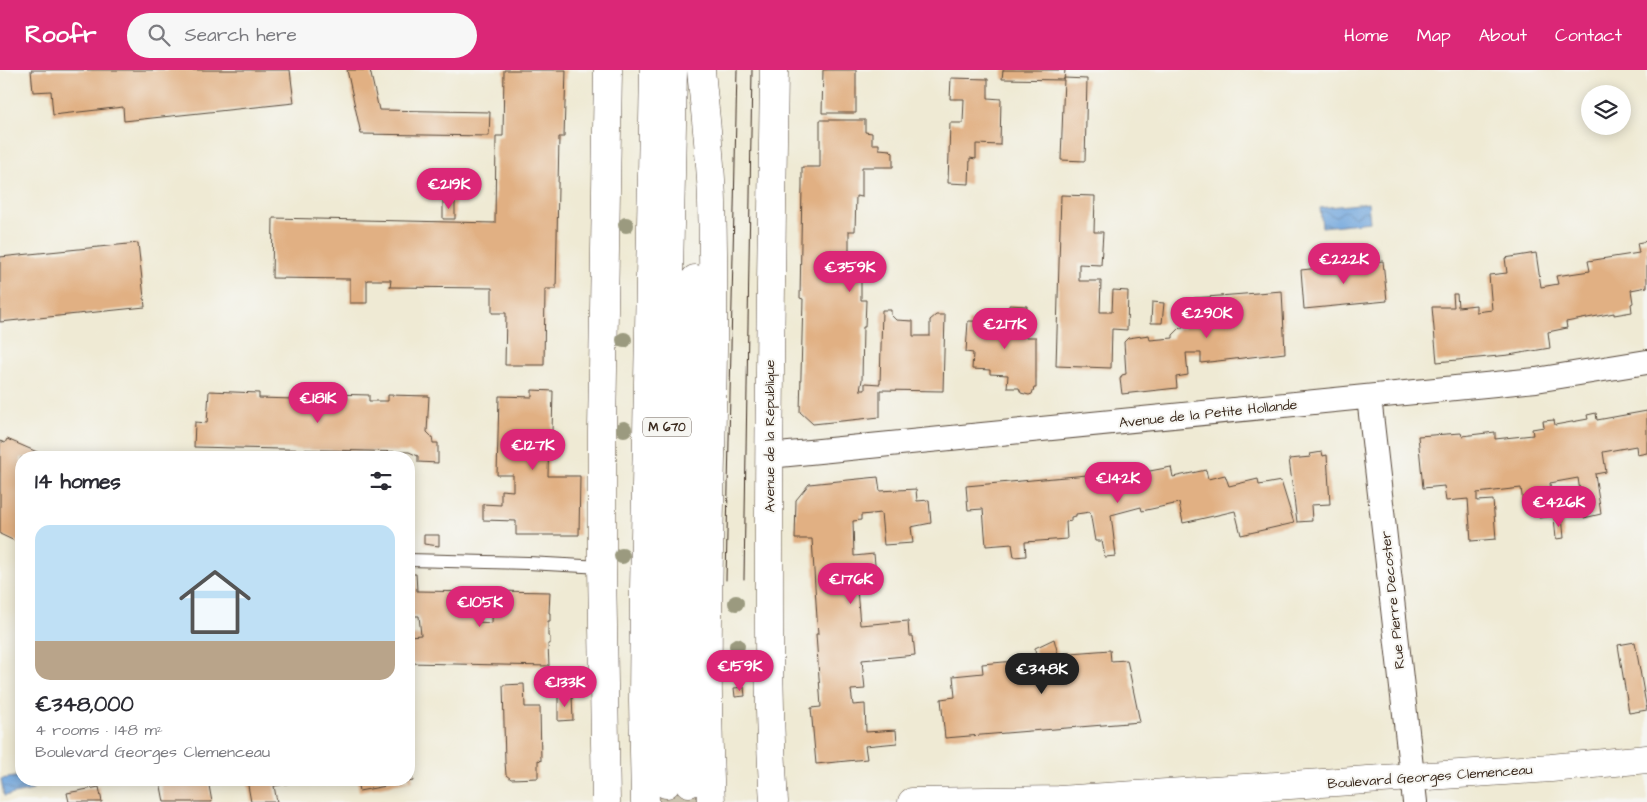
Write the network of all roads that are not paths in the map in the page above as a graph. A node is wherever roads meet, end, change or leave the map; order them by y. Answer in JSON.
{"nodes":[{"id":1,"x":608,"y":70,"type":"edge"},
{"id":2,"x":654,"y":70,"type":"edge"},
{"id":3,"x":674,"y":70,"type":"edge"},
{"id":4,"x":700,"y":70,"type":"edge"},
{"id":5,"x":774,"y":70,"type":"edge"},
{"id":6,"x":1647,"y":362,"type":"edge"},
{"id":7,"x":1369,"y":397,"type":"junction"},
{"id":8,"x":769,"y":456,"type":"junction"},
{"id":9,"x":415,"y":560,"type":"edge"},
{"id":10,"x":602,"y":567,"type":"junction"},
{"id":11,"x":1647,"y":759,"type":"edge"},
{"id":12,"x":1413,"y":789,"type":"edge"},
{"id":13,"x":606,"y":802,"type":"edge"},
{"id":14,"x":646,"y":802,"type":"tunnel mouth"},
{"id":15,"x":711,"y":802,"type":"tunnel mouth"},
{"id":16,"x":774,"y":802,"type":"edge"},
{"id":17,"x":912,"y":802,"type":"edge"}],
"edges":[{"from":1,"to":10,"type":"main road"},
{"from":2,"to":14,"type":"main road"},
{"from":3,"to":4,"type":"main road","number":"M 670"},
{"from":4,"to":15,"type":"main road"},
{"from":5,"to":8,"type":"main road","name":"Avenue de la République"},
{"from":6,"to":7,"type":"street","name":"Avenue de la Petite Hollande"},
{"from":7,"to":8,"type":"street","name":"Avenue de la Petite Hollande"},
{"from":7,"to":12,"type":"street","name":"Rue Pierre Decoster"},
{"from":8,"to":16,"type":"main road","name":"Avenue de la République"},
{"from":9,"to":10,"type":"lane"},
{"from":10,"to":13,"type":"main road"},
{"from":11,"to":12,"type":"main road","name":"Boulevard Georges Clemenceau"},
{"from":12,"to":17,"type":"main road","name":"Boulevard Georges Clemenceau"}]}
